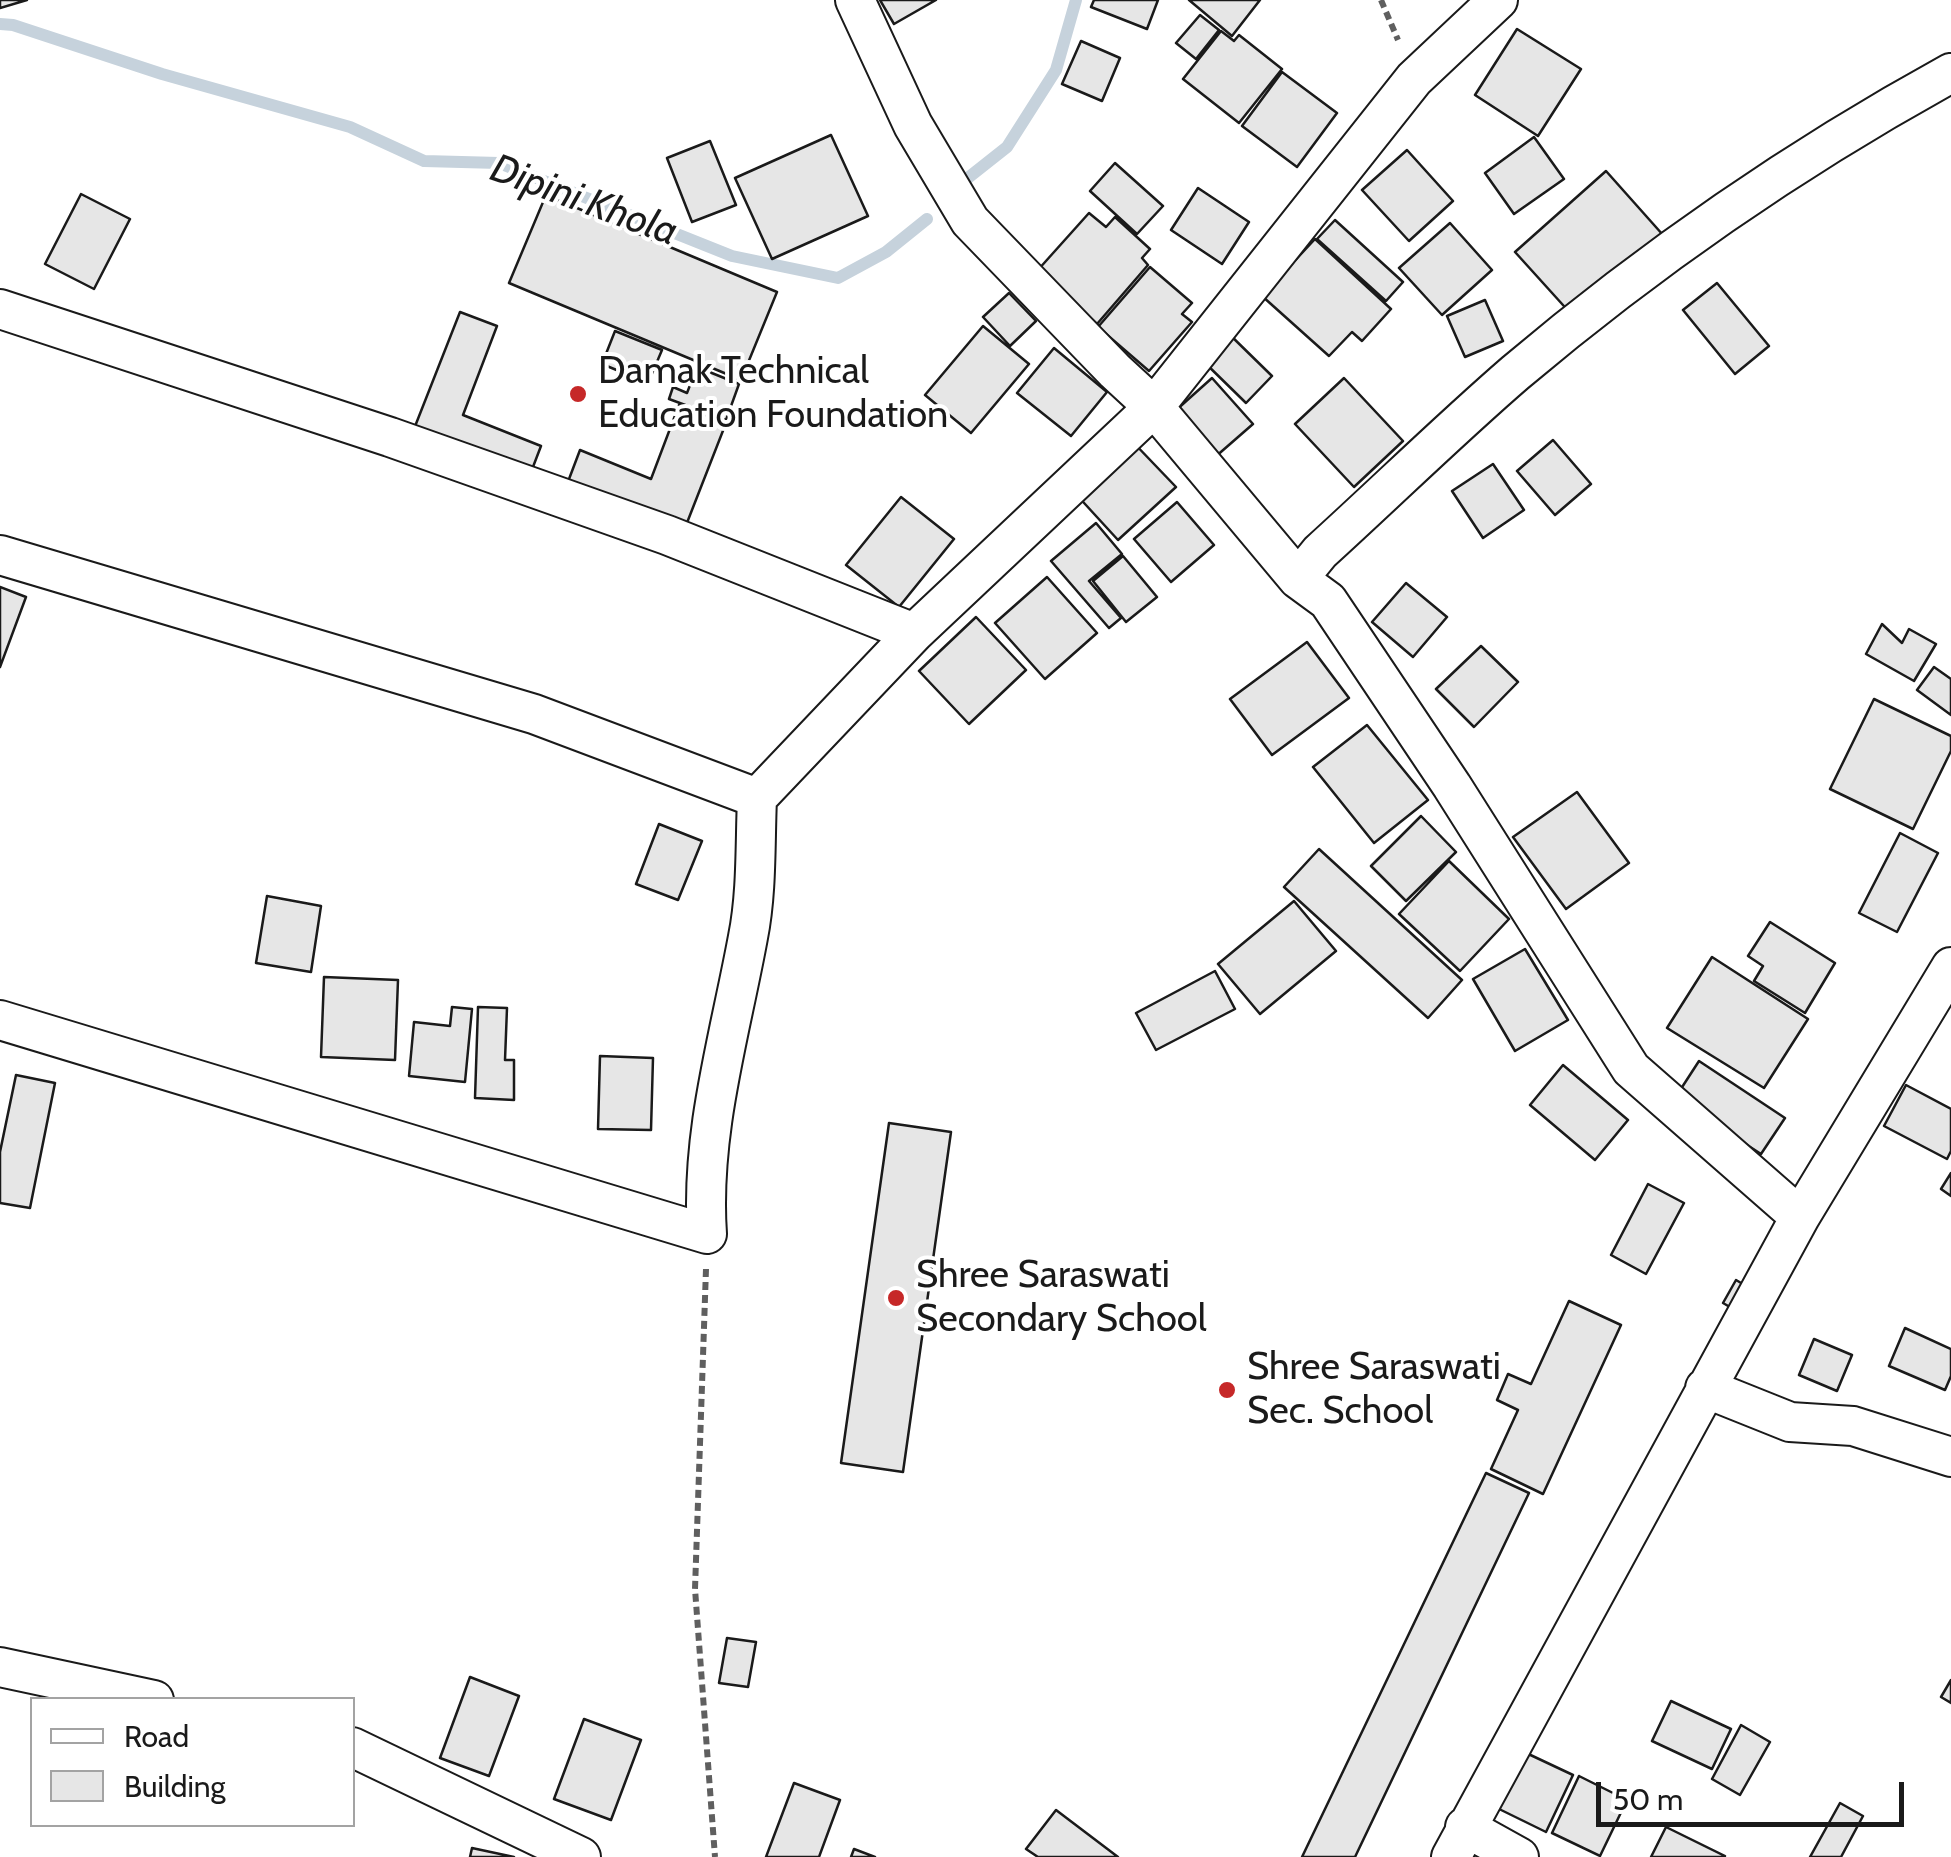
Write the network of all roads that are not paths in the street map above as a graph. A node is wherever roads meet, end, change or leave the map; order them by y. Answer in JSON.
{"nodes":[{"id":1,"x":855,"y":0,"type":"edge"},
{"id":2,"x":1498,"y":0,"type":"edge"},
{"id":3,"x":1951,"y":73,"type":"edge"},
{"id":4,"x":0,"y":309,"type":"edge"},
{"id":5,"x":1154,"y":408,"type":"junction"},
{"id":6,"x":0,"y":555,"type":"edge"},
{"id":7,"x":1298,"y":579,"type":"junction"},
{"id":8,"x":914,"y":633,"type":"junction"},
{"id":9,"x":758,"y":798,"type":"junction"},
{"id":10,"x":1949,"y":973,"type":"edge"},
{"id":11,"x":0,"y":1020,"type":"edge"},
{"id":12,"x":1800,"y":1218,"type":"junction"},
{"id":13,"x":1705,"y":1388,"type":"junction"},
{"id":14,"x":1951,"y":1457,"type":"edge"},
{"id":15,"x":0,"y":1667,"type":"edge"},
{"id":16,"x":140,"y":1697,"type":"edge"},
{"id":17,"x":355,"y":1748,"type":"edge"},
{"id":18,"x":1458,"y":1842,"type":"edge"},
{"id":19,"x":581,"y":1857,"type":"edge"},
{"id":20,"x":1519,"y":1857,"type":"edge"}],
"edges":[{"from":1,"to":5,"type":"street"},
{"from":2,"to":5,"type":"street"},
{"from":3,"to":7,"type":"street"},
{"from":4,"to":8,"type":"street"},
{"from":5,"to":7,"type":"street"},
{"from":5,"to":8,"type":"street"},
{"from":6,"to":9,"type":"street"},
{"from":7,"to":12,"type":"street"},
{"from":8,"to":9,"type":"street"},
{"from":9,"to":11,"type":"street"},
{"from":10,"to":12,"type":"street"},
{"from":12,"to":13,"type":"street"},
{"from":13,"to":14,"type":"street"},
{"from":13,"to":18,"type":"street"},
{"from":15,"to":16,"type":"street"},
{"from":17,"to":19,"type":"street"},
{"from":18,"to":20,"type":"street"}]}
